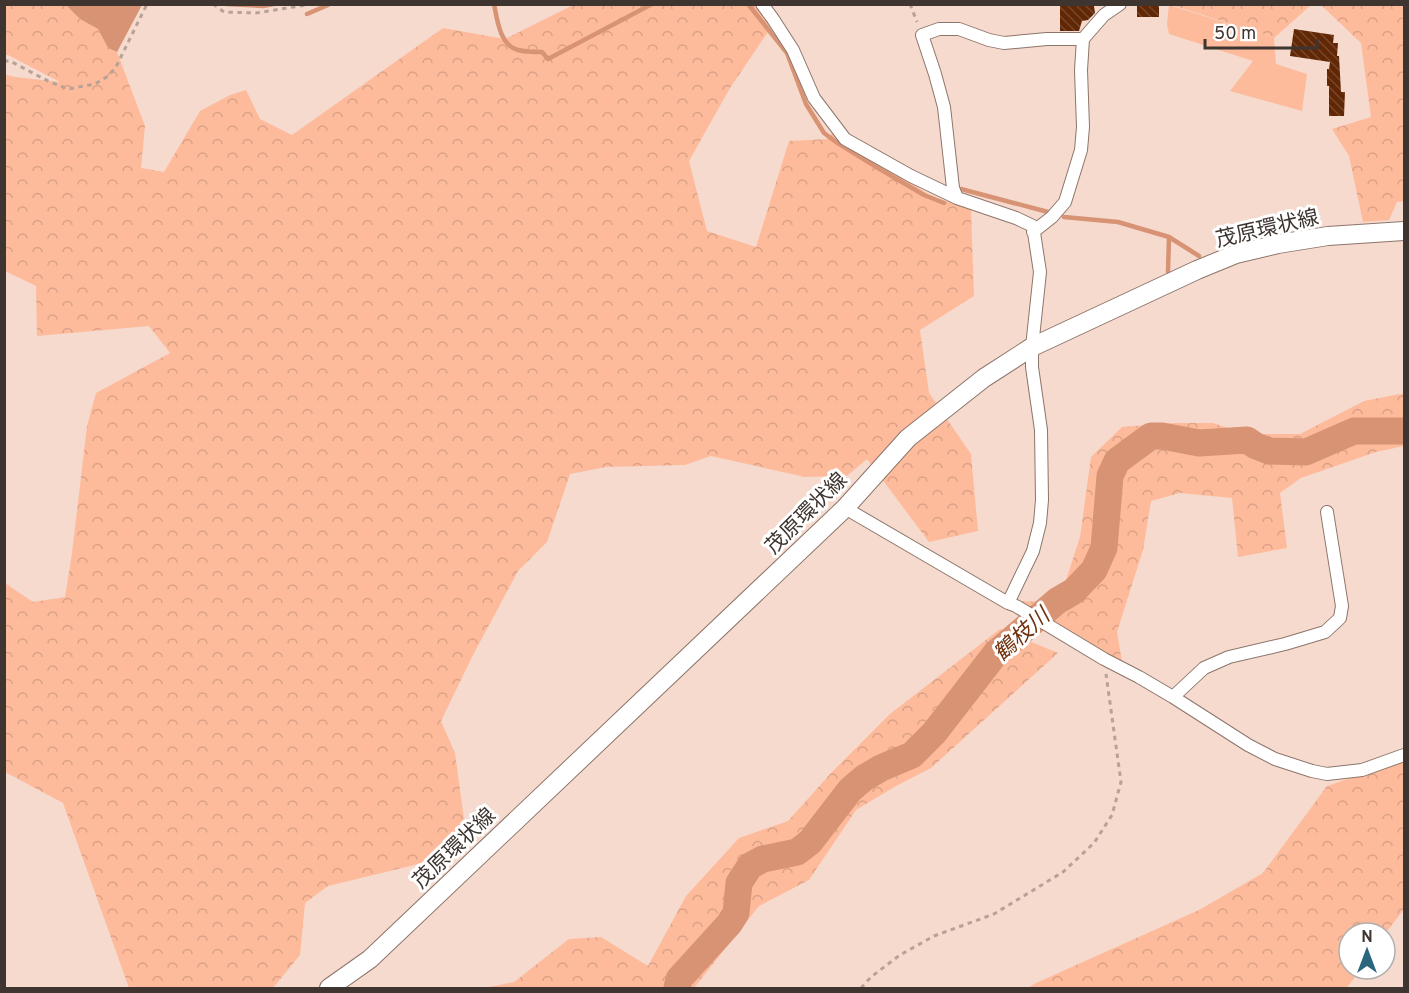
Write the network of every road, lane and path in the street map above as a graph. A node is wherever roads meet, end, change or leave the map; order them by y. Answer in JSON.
{"nodes":[{"id":1,"x":147,"y":4,"type":"edge"},
{"id":2,"x":213,"y":4,"type":"edge"},
{"id":3,"x":312,"y":4,"type":"edge"},
{"id":4,"x":762,"y":4,"type":"edge"},
{"id":5,"x":910,"y":4,"type":"edge"},
{"id":6,"x":1120,"y":4,"type":"edge"},
{"id":7,"x":922,"y":34,"type":"junction"},
{"id":8,"x":1083,"y":39,"type":"junction"},
{"id":9,"x":4,"y":61,"type":"edge"},
{"id":10,"x":957,"y":198,"type":"junction"},
{"id":11,"x":1404,"y":231,"type":"edge"},
{"id":12,"x":1033,"y":232,"type":"junction"},
{"id":13,"x":1032,"y":347,"type":"junction"},
{"id":14,"x":845,"y":508,"type":"junction"},
{"id":15,"x":1327,"y":512,"type":"dead end"},
{"id":16,"x":1012,"y":604,"type":"junction"},
{"id":17,"x":1104,"y":659,"type":"junction"},
{"id":18,"x":1173,"y":697,"type":"junction"},
{"id":19,"x":1404,"y":755,"type":"edge"},
{"id":20,"x":329,"y":988,"type":"edge"},
{"id":21,"x":861,"y":988,"type":"edge"}],
"edges":[{"from":1,"to":9,"type":"path"},
{"from":2,"to":3,"type":"path"},
{"from":4,"to":10,"type":"street"},
{"from":5,"to":7,"type":"path"},
{"from":6,"to":8,"type":"street"},
{"from":7,"to":8,"type":"street"},
{"from":7,"to":10,"type":"street"},
{"from":8,"to":12,"type":"street"},
{"from":10,"to":12,"type":"street"},
{"from":11,"to":13,"type":"main road","name":"茂原環状線"},
{"from":12,"to":13,"type":"street"},
{"from":13,"to":14,"type":"main road","name":"茂原環状線"},
{"from":13,"to":16,"type":"street"},
{"from":14,"to":16,"type":"street"},
{"from":14,"to":20,"type":"main road","name":"茂原環状線"},
{"from":15,"to":18,"type":"street"},
{"from":16,"to":17,"type":"street"},
{"from":17,"to":18,"type":"street"},
{"from":17,"to":21,"type":"path"},
{"from":18,"to":19,"type":"street"}]}
